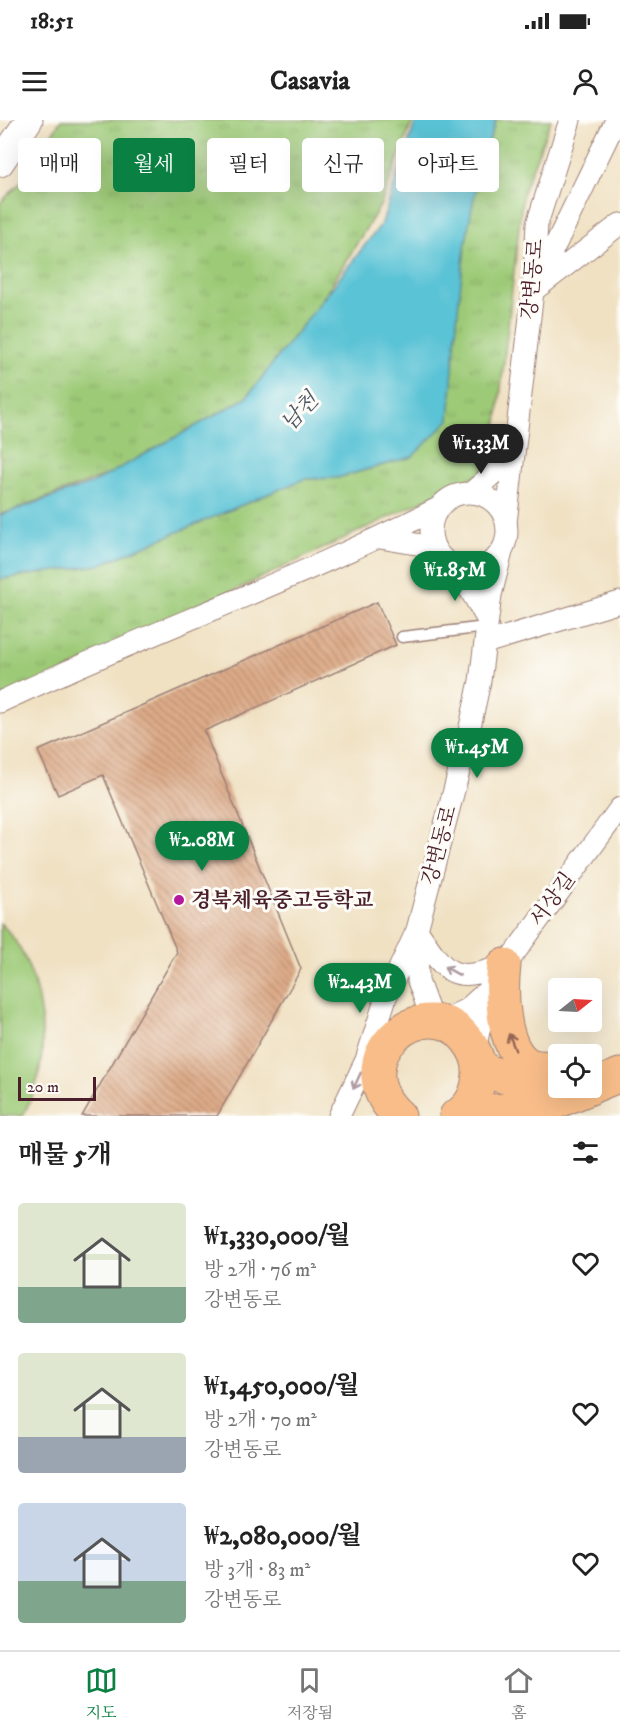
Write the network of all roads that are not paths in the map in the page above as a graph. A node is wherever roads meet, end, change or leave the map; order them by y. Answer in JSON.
{"nodes":[{"id":1,"x":29,"y":120,"type":"edge"},
{"id":2,"x":570,"y":120,"type":"edge"},
{"id":3,"x":616,"y":120,"type":"edge"},
{"id":4,"x":0,"y":163,"type":"edge"},
{"id":5,"x":620,"y":224,"type":"edge"},
{"id":6,"x":533,"y":291,"type":"junction"},
{"id":7,"x":514,"y":443,"type":"junction"},
{"id":8,"x":471,"y":493,"type":"junction"},
{"id":9,"x":438,"y":508,"type":"junction"},
{"id":10,"x":506,"y":523,"type":"junction"},
{"id":11,"x":380,"y":538,"type":"junction"},
{"id":12,"x":503,"y":548,"type":"junction"},
{"id":13,"x":445,"y":560,"type":"junction"},
{"id":14,"x":620,"y":602,"type":"edge"},
{"id":15,"x":486,"y":630,"type":"junction"},
{"id":16,"x":402,"y":637,"type":"dead end"},
{"id":17,"x":0,"y":702,"type":"edge"},
{"id":18,"x":620,"y":808,"type":"edge"},
{"id":19,"x":417,"y":930,"type":"junction"},
{"id":20,"x":399,"y":970,"type":"junction"},
{"id":21,"x":496,"y":978,"type":"junction"},
{"id":22,"x":436,"y":1023,"type":"junction"},
{"id":23,"x":387,"y":1042,"type":"junction"},
{"id":24,"x":620,"y":1054,"type":"edge"},
{"id":25,"x":477,"y":1059,"type":"junction"},
{"id":26,"x":602,"y":1060,"type":"edge"},
{"id":27,"x":548,"y":1067,"type":"edge"},
{"id":28,"x":620,"y":1075,"type":"edge"},
{"id":29,"x":548,"y":1077,"type":"edge"},
{"id":30,"x":602,"y":1082,"type":"edge"},
{"id":31,"x":564,"y":1098,"type":"edge"},
{"id":32,"x":375,"y":1103,"type":"edge"},
{"id":33,"x":530,"y":1112,"type":"edge"},
{"id":34,"x":459,"y":1115,"type":"edge"},
{"id":35,"x":339,"y":1116,"type":"edge"},
{"id":36,"x":399,"y":1116,"type":"edge"}],
"edges":[{"from":1,"to":4,"type":"street"},
{"from":2,"to":6,"type":"street","name":"강변동로"},
{"from":3,"to":6,"type":"street"},
{"from":5,"to":6,"type":"street"},
{"from":6,"to":7,"type":"street","name":"강변동로"},
{"from":7,"to":8,"type":"street","name":"강변동로"},
{"from":7,"to":10,"type":"street","name":"강변동로"},
{"from":8,"to":9,"type":"street","name":"강변동로"},
{"from":8,"to":10,"type":"street"},
{"from":9,"to":11,"type":"street","name":"강변동로"},
{"from":9,"to":13,"type":"street"},
{"from":10,"to":12,"type":"street","name":"강변동로"},
{"from":11,"to":13,"type":"street"},
{"from":11,"to":17,"type":"street","name":"강변동로"},
{"from":12,"to":13,"type":"street"},
{"from":12,"to":15,"type":"street","name":"강변동로"},
{"from":13,"to":15,"type":"street"},
{"from":14,"to":15,"type":"street"},
{"from":15,"to":16,"type":"lane"},
{"from":15,"to":19,"type":"street","name":"강변동로"},
{"from":18,"to":21,"type":"street","name":"서상길"},
{"from":19,"to":20,"type":"street","name":"강변동로"},
{"from":21,"to":19,"type":"street","one_way":true},
{"from":19,"to":22,"type":"street","name":"강변동로"},
{"from":20,"to":23,"type":"street","name":"강변동로"},
{"from":20,"to":35,"type":"street","name":"강변동로","one_way":true},
{"from":21,"to":22,"type":"street"},
{"from":21,"to":25,"type":"street"},
{"from":27,"to":21,"type":"main road","one_way":true},
{"from":22,"to":23,"type":"main road"},
{"from":22,"to":25,"type":"main road"},
{"from":23,"to":32,"type":"main road"},
{"from":24,"to":26,"type":"main road"},
{"from":25,"to":29,"type":"main road"},
{"from":25,"to":34,"type":"main road"},
{"from":28,"to":30,"type":"main road"},
{"from":31,"to":33,"type":"main road"},
{"from":32,"to":36,"type":"main road"},
{"from":33,"to":34,"type":"main road"}]}
